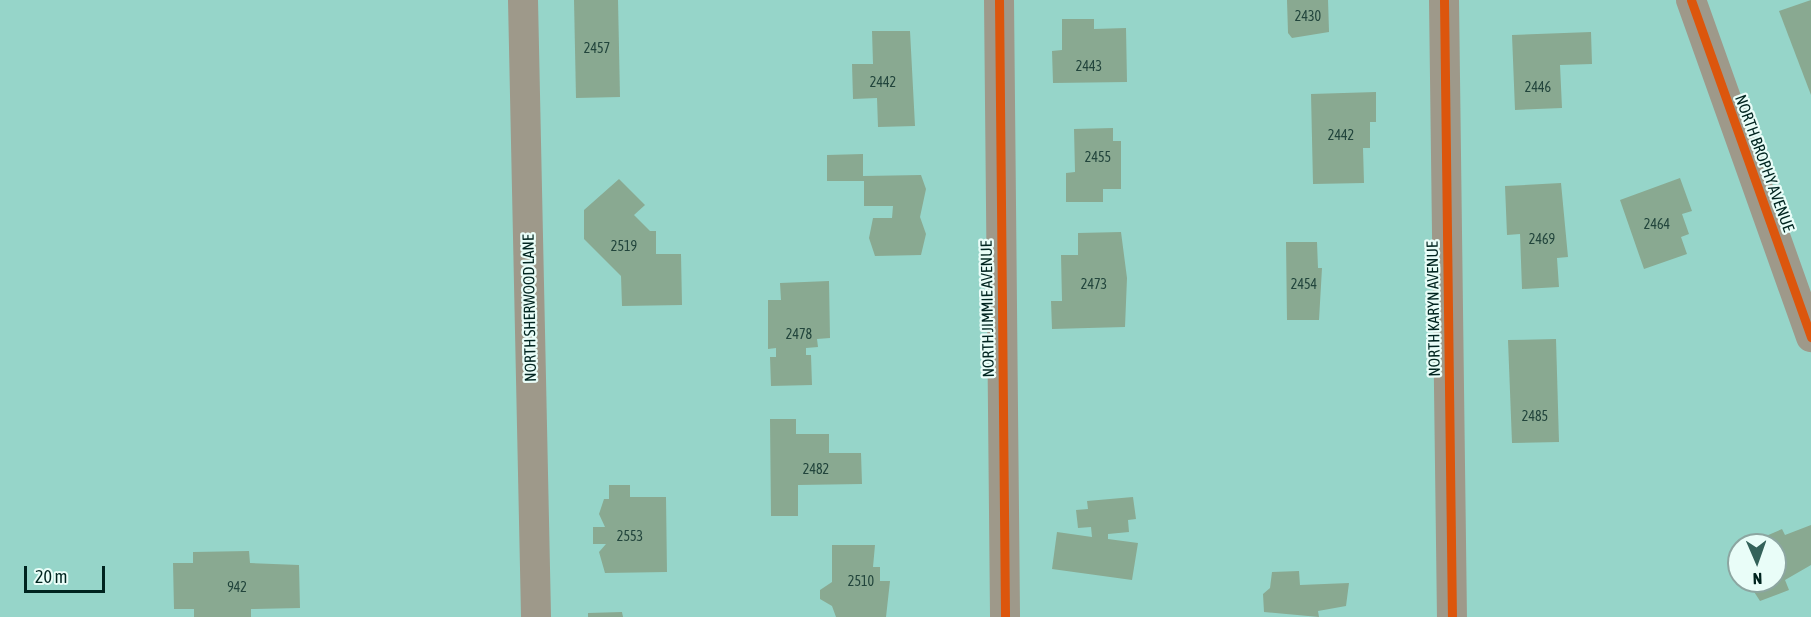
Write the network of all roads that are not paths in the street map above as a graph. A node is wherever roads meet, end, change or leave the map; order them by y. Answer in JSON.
{"nodes":[{"id":1,"x":523,"y":0,"type":"edge"},
{"id":2,"x":999,"y":0,"type":"edge"},
{"id":3,"x":1444,"y":0,"type":"edge"},
{"id":4,"x":1691,"y":0,"type":"edge"},
{"id":5,"x":1811,"y":337,"type":"edge"},
{"id":6,"x":536,"y":617,"type":"edge"},
{"id":7,"x":1005,"y":617,"type":"edge"},
{"id":8,"x":1452,"y":617,"type":"edge"}],
"edges":[{"from":1,"to":6,"type":"street","name":"NORTH SHERWOOD LANE"},
{"from":2,"to":7,"type":"street","name":"NORTH JIMMIE AVENUE"},
{"from":3,"to":8,"type":"street","name":"NORTH KARYN AVENUE"},
{"from":4,"to":5,"type":"street","name":"NORTH BROPHY AVENUE"}]}
